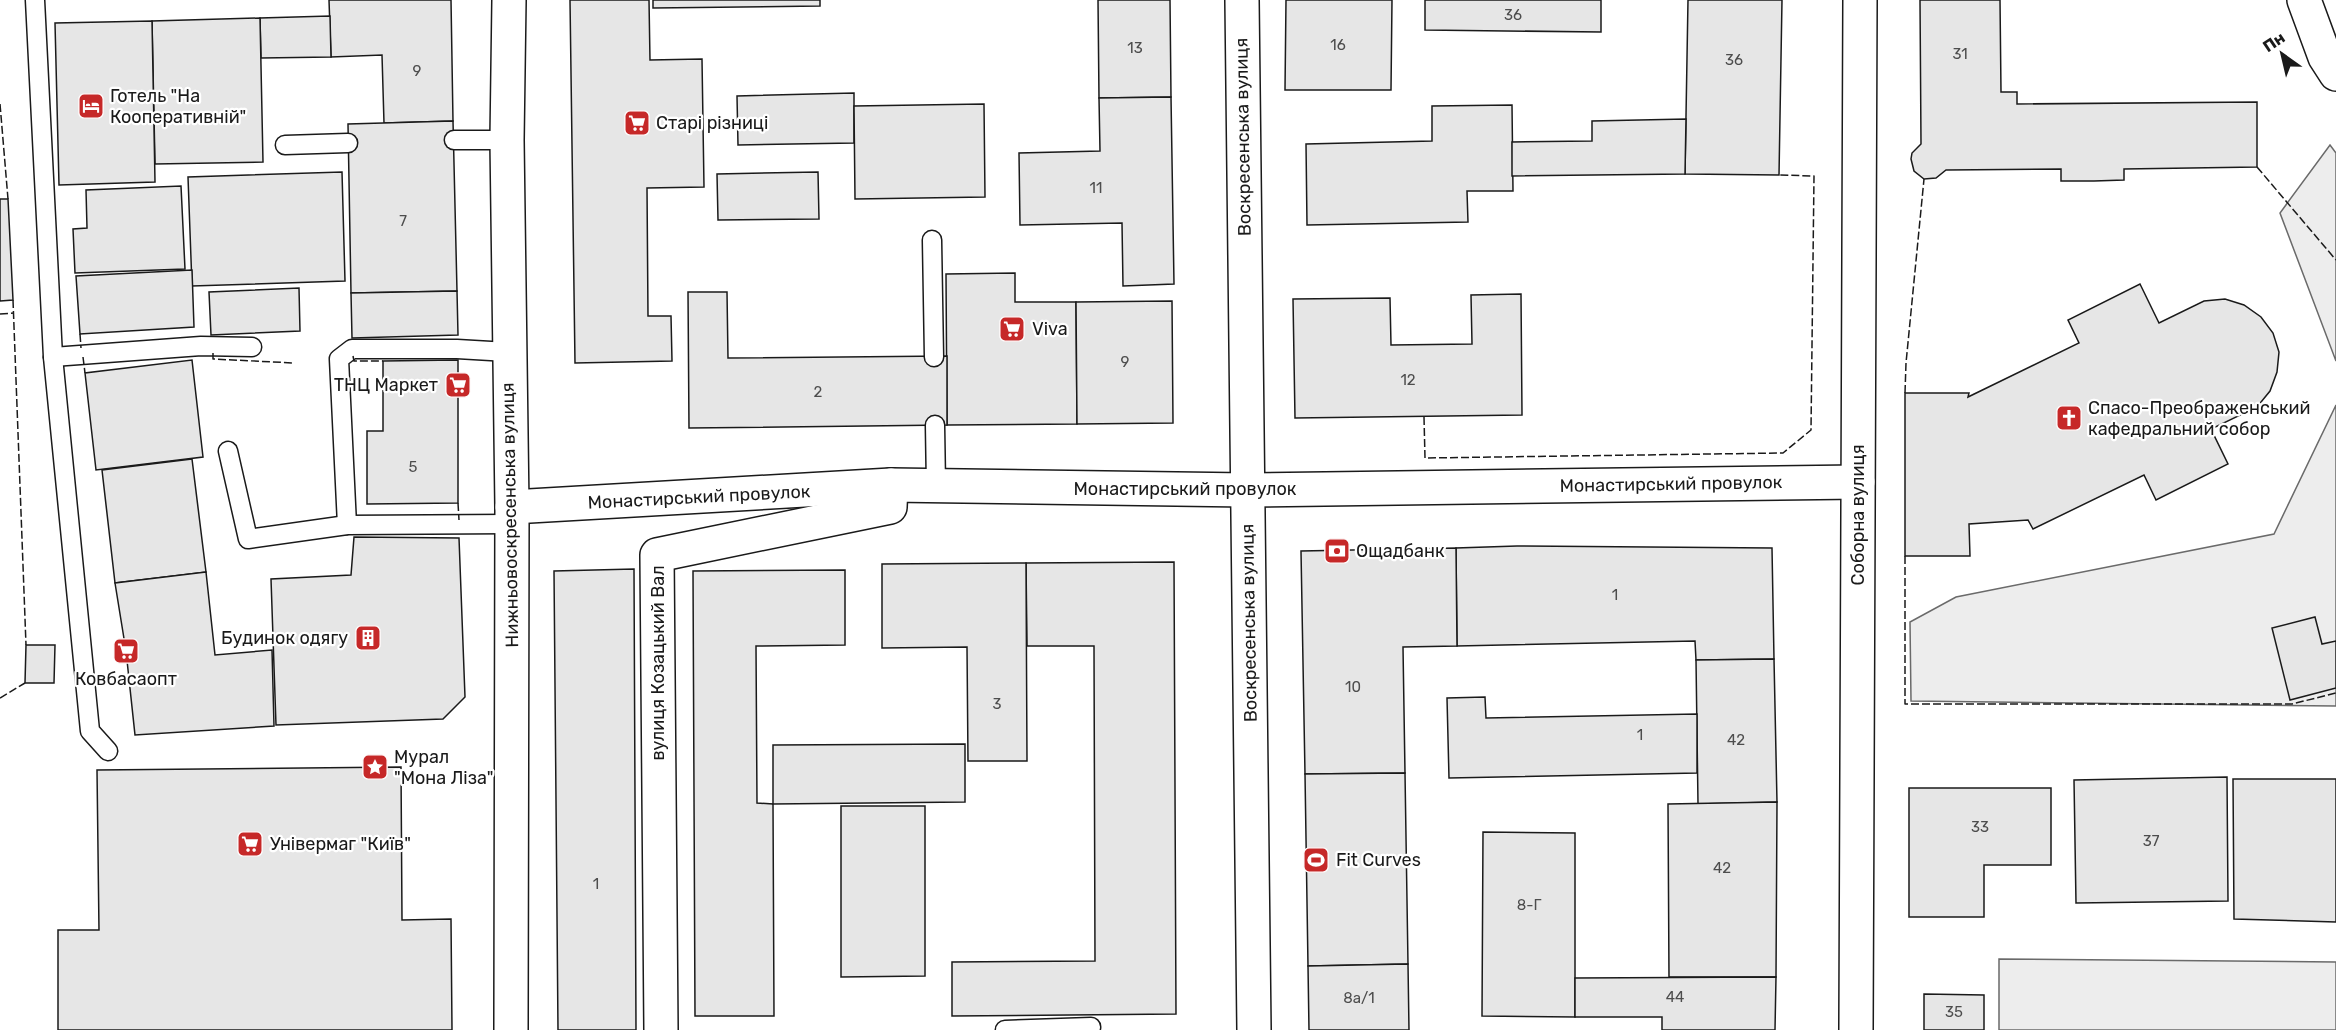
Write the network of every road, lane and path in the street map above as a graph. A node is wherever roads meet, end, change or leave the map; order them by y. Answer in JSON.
{"nodes":[{"id":1,"x":34,"y":0,"type":"edge"},
{"id":2,"x":509,"y":0,"type":"edge"},
{"id":3,"x":1242,"y":0,"type":"edge"},
{"id":4,"x":1860,"y":0,"type":"edge"},
{"id":5,"x":2304,"y":0,"type":"edge"},
{"id":6,"x":2336,"y":74,"type":"edge"},
{"id":7,"x":454,"y":140,"type":"dead end"},
{"id":8,"x":507,"y":140,"type":"junction"},
{"id":9,"x":348,"y":143,"type":"dead end"},
{"id":10,"x":285,"y":146,"type":"dead end"},
{"id":11,"x":932,"y":240,"type":"dead end"},
{"id":12,"x":252,"y":347,"type":"dead end"},
{"id":13,"x":508,"y":352,"type":"junction"},
{"id":14,"x":53,"y":357,"type":"junction"},
{"id":15,"x":934,"y":357,"type":"dead end"},
{"id":16,"x":935,"y":425,"type":"dead end"},
{"id":17,"x":228,"y":451,"type":"dead end"},
{"id":18,"x":1858,"y":482,"type":"junction"},
{"id":19,"x":891,"y":485,"type":"junction"},
{"id":20,"x":936,"y":486,"type":"junction"},
{"id":21,"x":1247,"y":490,"type":"junction"},
{"id":22,"x":512,"y":515,"type":"junction"},
{"id":23,"x":347,"y":525,"type":"junction"},
{"id":24,"x":108,"y":752,"type":"dead end"},
{"id":25,"x":1091,"y":1028,"type":"dead end"},
{"id":26,"x":512,"y":1030,"type":"edge"},
{"id":27,"x":661,"y":1030,"type":"edge"},
{"id":28,"x":1005,"y":1030,"type":"edge"},
{"id":29,"x":1254,"y":1030,"type":"edge"},
{"id":30,"x":1856,"y":1030,"type":"edge"}],
"edges":[{"from":1,"to":14,"type":"lane"},
{"from":2,"to":8,"type":"street","name":"Нижньовоскресенська вулиця"},
{"from":3,"to":21,"type":"street","name":"Воскресенська вулиця"},
{"from":4,"to":18,"type":"street","name":"Соборна вулиця"},
{"from":5,"to":6,"type":"street"},
{"from":7,"to":8,"type":"lane"},
{"from":8,"to":13,"type":"street","name":"Нижньовоскресенська вулиця"},
{"from":9,"to":10,"type":"lane"},
{"from":11,"to":15,"type":"lane"},
{"from":12,"to":14,"type":"lane"},
{"from":13,"to":22,"type":"street","name":"Нижньовоскресенська вулиця"},
{"from":13,"to":23,"type":"lane"},
{"from":14,"to":24,"type":"lane"},
{"from":16,"to":20,"type":"lane"},
{"from":17,"to":23,"type":"lane"},
{"from":18,"to":21,"type":"street","name":"Монастирський провулок"},
{"from":18,"to":30,"type":"street","name":"Соборна вулиця"},
{"from":19,"to":20,"type":"street","name":"Монастирський провулок"},
{"from":19,"to":22,"type":"street","name":"Монастирський провулок"},
{"from":19,"to":27,"type":"street","name":"вулиця Козацький Вал"},
{"from":20,"to":21,"type":"street","name":"Монастирський провулок"},
{"from":21,"to":29,"type":"street","name":"Воскресенська вулиця"},
{"from":22,"to":23,"type":"lane"},
{"from":22,"to":26,"type":"street","name":"Нижньовоскресенська вулиця"},
{"from":25,"to":28,"type":"lane"}]}
